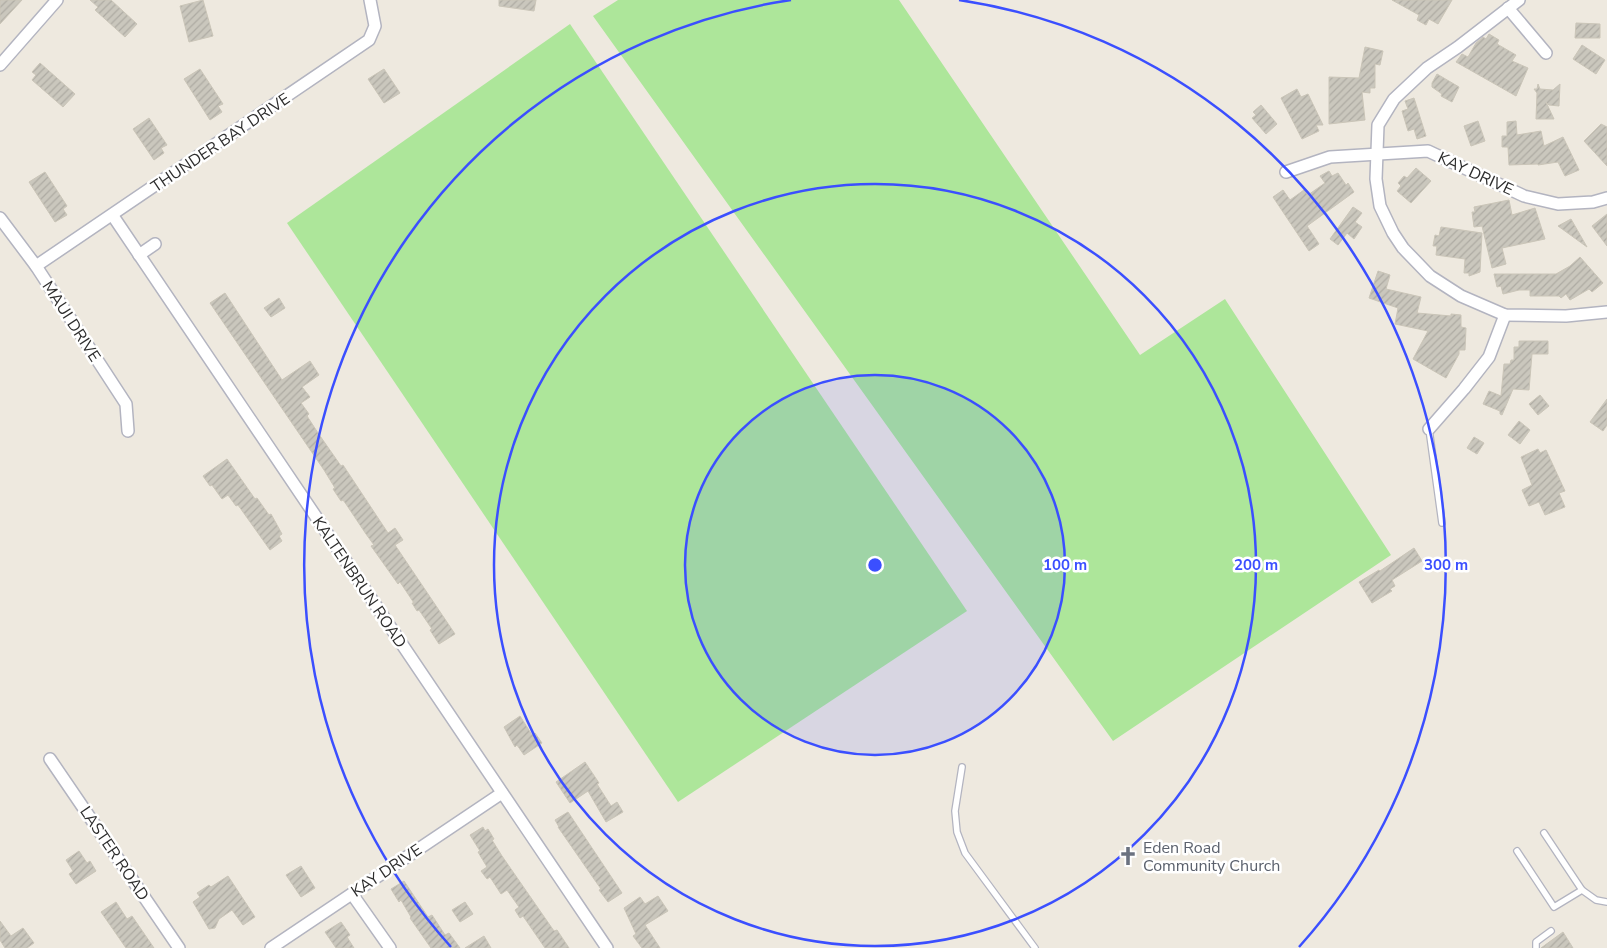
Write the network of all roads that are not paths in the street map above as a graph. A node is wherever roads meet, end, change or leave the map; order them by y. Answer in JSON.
{"nodes":[{"id":1,"x":57,"y":0,"type":"edge"},
{"id":2,"x":370,"y":0,"type":"edge"},
{"id":3,"x":1519,"y":0,"type":"edge"},
{"id":4,"x":1508,"y":8,"type":"junction"},
{"id":5,"x":1546,"y":53,"type":"dead end"},
{"id":6,"x":0,"y":65,"type":"edge"},
{"id":7,"x":1376,"y":155,"type":"junction"},
{"id":8,"x":1286,"y":172,"type":"dead end"},
{"id":9,"x":1607,"y":198,"type":"edge"},
{"id":10,"x":112,"y":216,"type":"junction"},
{"id":11,"x":0,"y":218,"type":"edge"},
{"id":12,"x":155,"y":244,"type":"dead end"},
{"id":13,"x":139,"y":255,"type":"junction"},
{"id":14,"x":36,"y":266,"type":"junction"},
{"id":15,"x":1607,"y":312,"type":"edge"},
{"id":16,"x":1505,"y":315,"type":"junction"},
{"id":17,"x":1429,"y":429,"type":"joint"},
{"id":18,"x":128,"y":431,"type":"dead end"},
{"id":19,"x":1442,"y":523,"type":"dead end"},
{"id":20,"x":50,"y":759,"type":"dead end"},
{"id":21,"x":962,"y":767,"type":"dead end"},
{"id":22,"x":502,"y":793,"type":"junction"},
{"id":23,"x":1544,"y":832,"type":"dead end"},
{"id":24,"x":1517,"y":851,"type":"dead end"},
{"id":25,"x":1582,"y":890,"type":"junction"},
{"id":26,"x":352,"y":894,"type":"junction"},
{"id":27,"x":1607,"y":902,"type":"edge"},
{"id":28,"x":1551,"y":931,"type":"dead end"},
{"id":29,"x":180,"y":948,"type":"edge"},
{"id":30,"x":271,"y":948,"type":"edge"},
{"id":31,"x":390,"y":948,"type":"edge"},
{"id":32,"x":607,"y":948,"type":"edge"},
{"id":33,"x":1035,"y":948,"type":"edge"},
{"id":34,"x":1536,"y":948,"type":"edge"}],
"edges":[{"from":1,"to":6,"type":"street"},
{"from":2,"to":10,"type":"street","name":"THUNDER BAY DRIVE"},
{"from":3,"to":4,"type":"street"},
{"from":4,"to":5,"type":"street"},
{"from":4,"to":7,"type":"street"},
{"from":7,"to":8,"type":"street","name":"KAY DRIVE"},
{"from":7,"to":9,"type":"street","name":"KAY DRIVE"},
{"from":7,"to":16,"type":"street"},
{"from":10,"to":13,"type":"street","name":"KALTENBRUN ROAD"},
{"from":10,"to":14,"type":"street","name":"THUNDER BAY DRIVE"},
{"from":11,"to":14,"type":"street","name":"MAUI DRIVE"},
{"from":12,"to":13,"type":"street"},
{"from":13,"to":22,"type":"street","name":"KALTENBRUN ROAD"},
{"from":14,"to":18,"type":"street","name":"MAUI DRIVE"},
{"from":15,"to":16,"type":"street"},
{"from":16,"to":17,"type":"street"},
{"from":17,"to":19,"type":"lane"},
{"from":20,"to":29,"type":"street","name":"LASTER ROAD"},
{"from":21,"to":33,"type":"lane"},
{"from":22,"to":26,"type":"street","name":"KAY DRIVE"},
{"from":22,"to":32,"type":"street","name":"KALTENBRUN ROAD"},
{"from":23,"to":25,"type":"lane"},
{"from":24,"to":25,"type":"lane"},
{"from":25,"to":27,"type":"lane"},
{"from":26,"to":30,"type":"street","name":"KAY DRIVE"},
{"from":26,"to":31,"type":"street"},
{"from":28,"to":34,"type":"lane"}]}
